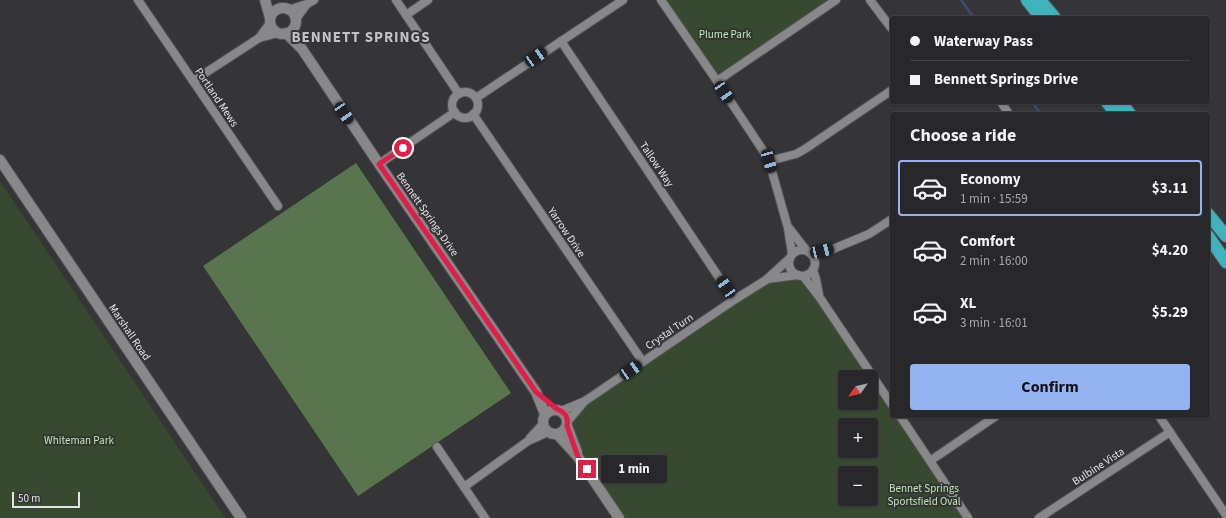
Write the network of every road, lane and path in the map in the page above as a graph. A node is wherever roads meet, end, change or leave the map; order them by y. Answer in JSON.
{"nodes":[{"id":1,"x":138,"y":0,"type":"edge"},
{"id":2,"x":265,"y":0,"type":"edge"},
{"id":3,"x":270,"y":0,"type":"edge"},
{"id":4,"x":396,"y":0,"type":"edge"},
{"id":5,"x":428,"y":0,"type":"edge"},
{"id":6,"x":623,"y":0,"type":"edge"},
{"id":7,"x":661,"y":0,"type":"edge"},
{"id":8,"x":836,"y":0,"type":"edge"},
{"id":9,"x":870,"y":0,"type":"edge"},
{"id":10,"x":1026,"y":0,"type":"edge"},
{"id":11,"x":1040,"y":0,"type":"edge"},
{"id":12,"x":310,"y":2,"type":"edge"},
{"id":13,"x":284,"y":9,"type":"junction"},
{"id":14,"x":406,"y":15,"type":"junction"},
{"id":15,"x":1039,"y":16,"type":"edge"},
{"id":16,"x":1053,"y":16,"type":"edge"},
{"id":17,"x":270,"y":20,"type":"junction"},
{"id":18,"x":890,"y":26,"type":"edge"},
{"id":19,"x":288,"y":29,"type":"junction"},
{"id":20,"x":259,"y":38,"type":"junction"},
{"id":21,"x":561,"y":41,"type":"junction"},
{"id":22,"x":193,"y":81,"type":"junction"},
{"id":23,"x":717,"y":81,"type":"junction"},
{"id":24,"x":890,"y":91,"type":"edge"},
{"id":25,"x":460,"y":94,"type":"junction"},
{"id":26,"x":476,"y":98,"type":"junction"},
{"id":27,"x":455,"y":112,"type":"junction"},
{"id":28,"x":473,"y":114,"type":"junction"},
{"id":29,"x":0,"y":160,"type":"edge"},
{"id":30,"x":769,"y":161,"type":"junction"},
{"id":31,"x":379,"y":164,"type":"junction"},
{"id":32,"x":278,"y":206,"type":"dead end"},
{"id":33,"x":1210,"y":216,"type":"edge"},
{"id":34,"x":890,"y":220,"type":"edge"},
{"id":35,"x":788,"y":228,"type":"junction"},
{"id":36,"x":1226,"y":236,"type":"edge"},
{"id":37,"x":1210,"y":239,"type":"edge"},
{"id":38,"x":833,"y":248,"type":"junction"},
{"id":39,"x":808,"y":251,"type":"junction"},
{"id":40,"x":791,"y":256,"type":"junction"},
{"id":41,"x":815,"y":261,"type":"junction"},
{"id":42,"x":1226,"y":262,"type":"edge"},
{"id":43,"x":813,"y":270,"type":"junction"},
{"id":44,"x":800,"y":275,"type":"junction"},
{"id":45,"x":766,"y":280,"type":"junction"},
{"id":46,"x":820,"y":298,"type":"junction"},
{"id":47,"x":734,"y":300,"type":"junction"},
{"id":48,"x":643,"y":362,"type":"junction"},
{"id":49,"x":536,"y":392,"type":"junction"},
{"id":50,"x":585,"y":401,"type":"junction"},
{"id":51,"x":890,"y":402,"type":"edge"},
{"id":52,"x":559,"y":410,"type":"junction"},
{"id":53,"x":901,"y":418,"type":"edge"},
{"id":54,"x":993,"y":418,"type":"edge"},
{"id":55,"x":1160,"y":418,"type":"edge"},
{"id":56,"x":567,"y":424,"type":"junction"},
{"id":57,"x":548,"y":426,"type":"junction"},
{"id":58,"x":1170,"y":432,"type":"junction"},
{"id":59,"x":437,"y":447,"type":"dead end"},
{"id":60,"x":578,"y":457,"type":"junction"},
{"id":61,"x":930,"y":461,"type":"junction"},
{"id":62,"x":464,"y":487,"type":"junction"},
{"id":63,"x":1226,"y":515,"type":"edge"},
{"id":64,"x":241,"y":518,"type":"edge"},
{"id":65,"x":485,"y":518,"type":"edge"},
{"id":66,"x":620,"y":518,"type":"edge"},
{"id":67,"x":968,"y":518,"type":"edge"},
{"id":68,"x":1039,"y":518,"type":"edge"}],
"edges":[{"from":1,"to":22,"type":"street","name":"Portland Mews"},
{"from":2,"to":17,"type":"street"},
{"from":3,"to":13,"type":"street"},
{"from":4,"to":14,"type":"street"},
{"from":5,"to":14,"type":"street"},
{"from":6,"to":21,"type":"street"},
{"from":7,"to":23,"type":"street"},
{"from":8,"to":23,"type":"street"},
{"from":9,"to":18,"type":"street"},
{"from":10,"to":15,"type":"highway"},
{"from":11,"to":16,"type":"highway"},
{"from":12,"to":13,"type":"street"},
{"from":12,"to":19,"type":"street"},
{"from":13,"to":17,"type":"street"},
{"from":13,"to":19,"type":"street"},
{"from":14,"to":25,"type":"street"},
{"from":17,"to":19,"type":"street"},
{"from":17,"to":20,"type":"street"},
{"from":19,"to":20,"type":"street"},
{"from":19,"to":31,"type":"street","name":"Bennett Springs Drive"},
{"from":20,"to":22,"type":"street"},
{"from":21,"to":26,"type":"street"},
{"from":21,"to":47,"type":"street","name":"Tallow Way"},
{"from":22,"to":32,"type":"street","name":"Portland Mews"},
{"from":23,"to":30,"type":"street"},
{"from":24,"to":30,"type":"street"},
{"from":25,"to":26,"type":"street"},
{"from":25,"to":27,"type":"street"},
{"from":26,"to":28,"type":"street"},
{"from":27,"to":28,"type":"street"},
{"from":27,"to":31,"type":"street"},
{"from":28,"to":48,"type":"street","name":"Yarrow Drive"},
{"from":29,"to":64,"type":"street","name":"Marshall Road"},
{"from":30,"to":35,"type":"street"},
{"from":31,"to":49,"type":"street","name":"Bennett Springs Drive"},
{"from":33,"to":36,"type":"highway"},
{"from":34,"to":38,"type":"street"},
{"from":35,"to":39,"type":"street"},
{"from":35,"to":40,"type":"street"},
{"from":37,"to":42,"type":"highway"},
{"from":38,"to":39,"type":"street"},
{"from":38,"to":41,"type":"street"},
{"from":39,"to":40,"type":"street"},
{"from":39,"to":41,"type":"street"},
{"from":40,"to":44,"type":"street"},
{"from":40,"to":45,"type":"street"},
{"from":41,"to":43,"type":"street"},
{"from":43,"to":44,"type":"street"},
{"from":43,"to":46,"type":"street"},
{"from":44,"to":45,"type":"street"},
{"from":44,"to":46,"type":"street"},
{"from":45,"to":47,"type":"street","name":"Crystal Turn"},
{"from":46,"to":51,"type":"street"},
{"from":47,"to":48,"type":"street","name":"Crystal Turn"},
{"from":48,"to":50,"type":"street","name":"Crystal Turn"},
{"from":49,"to":52,"type":"street","name":"Bennett Springs Drive"},
{"from":49,"to":57,"type":"street","name":"Bennett Springs Drive"},
{"from":50,"to":52,"type":"street","name":"Crystal Turn"},
{"from":50,"to":56,"type":"street","name":"Crystal Turn"},
{"from":52,"to":56,"type":"street"},
{"from":52,"to":57,"type":"street"},
{"from":53,"to":61,"type":"street"},
{"from":54,"to":61,"type":"street"},
{"from":55,"to":58,"type":"street"},
{"from":56,"to":57,"type":"street"},
{"from":56,"to":60,"type":"street","name":"Bennett Springs Drive"},
{"from":57,"to":60,"type":"street","name":"Bennett Springs Drive"},
{"from":57,"to":62,"type":"street"},
{"from":58,"to":63,"type":"street"},
{"from":58,"to":68,"type":"street","name":"Bulbine Vista"},
{"from":59,"to":62,"type":"street"},
{"from":60,"to":66,"type":"street","name":"Bennett Springs Drive"},
{"from":61,"to":67,"type":"street"},
{"from":62,"to":65,"type":"street"}]}
